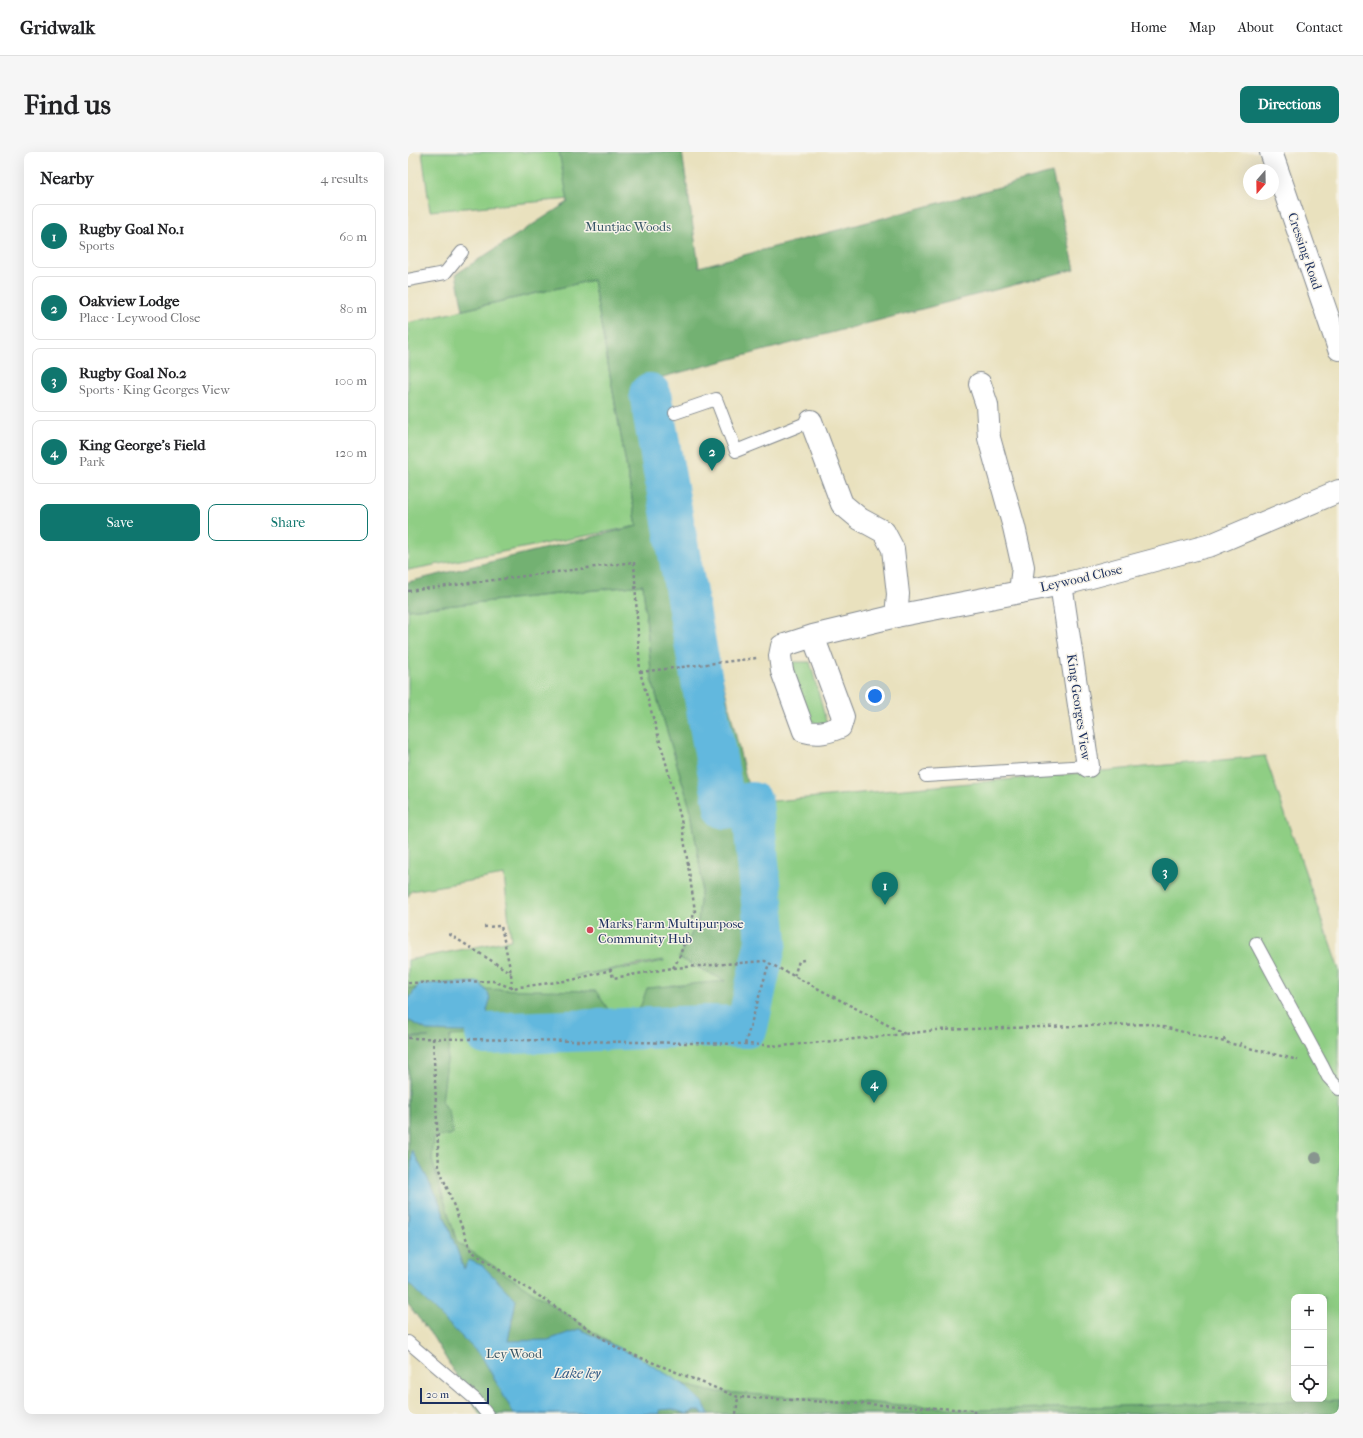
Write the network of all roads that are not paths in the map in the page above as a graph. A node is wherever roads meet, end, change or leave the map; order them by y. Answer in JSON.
{"nodes":[{"id":1,"x":1271,"y":152,"type":"edge"},
{"id":2,"x":462,"y":252,"type":"dead end"},
{"id":3,"x":408,"y":280,"type":"edge"},
{"id":4,"x":1339,"y":349,"type":"edge"},
{"id":5,"x":980,"y":384,"type":"dead end"},
{"id":6,"x":675,"y":413,"type":"dead end"},
{"id":7,"x":811,"y":421,"type":"joint"},
{"id":8,"x":1339,"y":491,"type":"edge"},
{"id":9,"x":1061,"y":584,"type":"junction"},
{"id":10,"x":1020,"y":592,"type":"junction"},
{"id":11,"x":896,"y":616,"type":"junction"},
{"id":12,"x":813,"y":636,"type":"junction"},
{"id":13,"x":1088,"y":766,"type":"joint"},
{"id":14,"x":926,"y":776,"type":"dead end"},
{"id":15,"x":1256,"y":943,"type":"dead end"},
{"id":16,"x":1339,"y":1089,"type":"edge"},
{"id":17,"x":408,"y":1342,"type":"edge"},
{"id":18,"x":487,"y":1414,"type":"edge"}],
"edges":[{"from":1,"to":4,"type":"street","name":"Cressing Road"},
{"from":2,"to":3,"type":"lane"},
{"from":5,"to":10,"type":"street"},
{"from":6,"to":7,"type":"lane"},
{"from":7,"to":11,"type":"street"},
{"from":8,"to":9,"type":"street","name":"Leywood Close"},
{"from":9,"to":10,"type":"street","name":"Leywood Close"},
{"from":9,"to":13,"type":"street","name":"King Georges View"},
{"from":10,"to":11,"type":"street","name":"Leywood Close"},
{"from":11,"to":12,"type":"street","name":"Leywood Close"},
{"from":12,"to":12,"type":"street","name":"Leywood Close"},
{"from":13,"to":14,"type":"lane","name":"King Georges View"},
{"from":15,"to":16,"type":"lane"},
{"from":17,"to":18,"type":"lane"}]}
